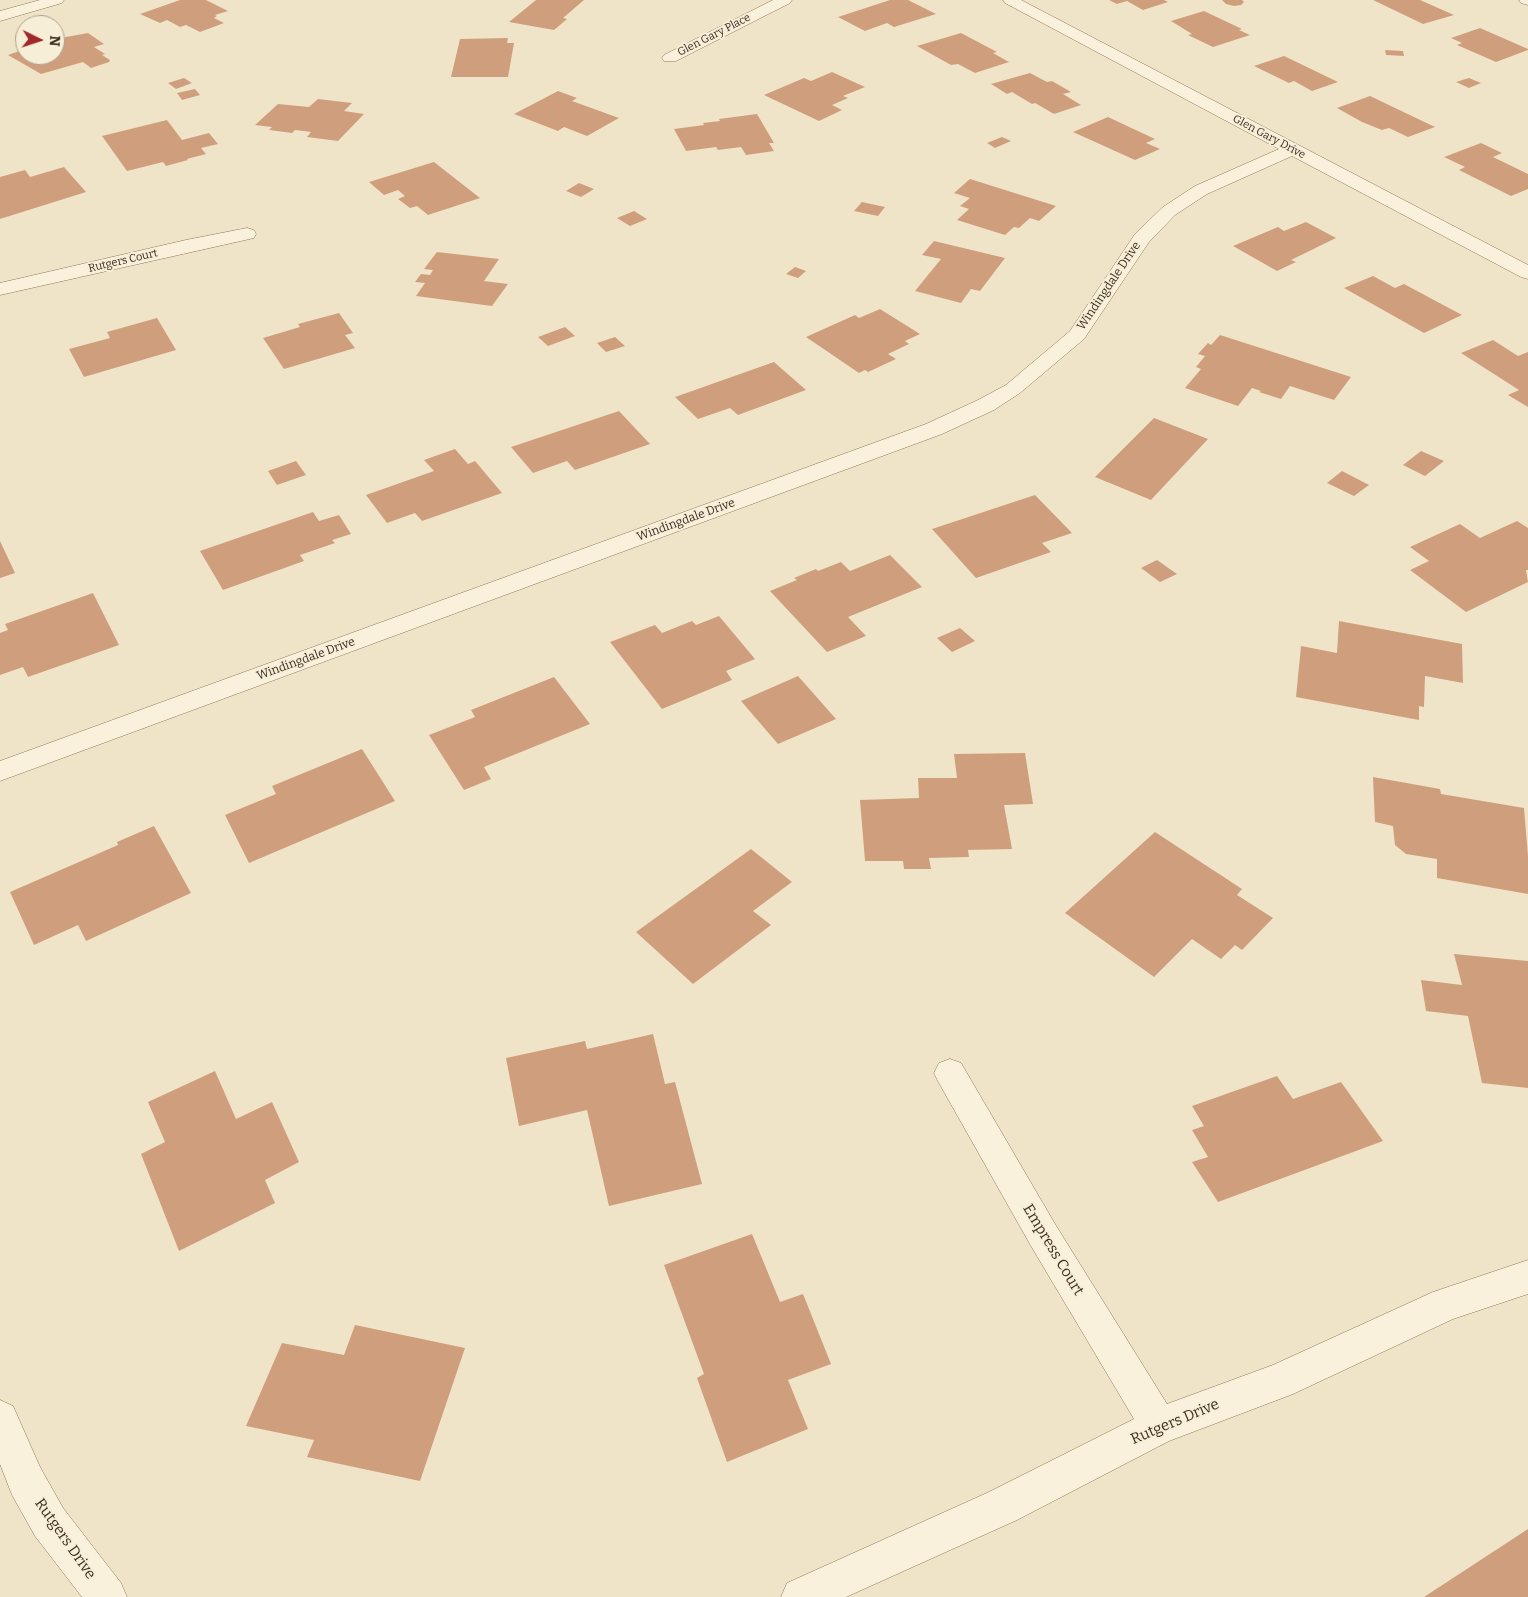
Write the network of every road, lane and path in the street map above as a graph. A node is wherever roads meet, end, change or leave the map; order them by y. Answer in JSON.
{"nodes":[{"id":1,"x":57,"y":0,"type":"edge"},
{"id":2,"x":785,"y":0,"type":"edge"},
{"id":3,"x":1010,"y":0,"type":"edge"},
{"id":4,"x":0,"y":16,"type":"edge"},
{"id":5,"x":670,"y":58,"type":"dead end"},
{"id":6,"x":1293,"y":149,"type":"junction"},
{"id":7,"x":247,"y":234,"type":"dead end"},
{"id":8,"x":1528,"y":273,"type":"edge"},
{"id":9,"x":0,"y":289,"type":"edge"},
{"id":10,"x":0,"y":771,"type":"edge"},
{"id":11,"x":950,"y":1073,"type":"dead end"},
{"id":12,"x":1528,"y":1277,"type":"edge"},
{"id":13,"x":1159,"y":1426,"type":"junction"},
{"id":14,"x":5,"y":1444,"type":"edge"},
{"id":15,"x":107,"y":1597,"type":"edge"},
{"id":16,"x":801,"y":1597,"type":"edge"}],
"edges":[{"from":1,"to":4,"type":"street"},
{"from":2,"to":5,"type":"street","name":"Glen Gary Place"},
{"from":3,"to":6,"type":"street","name":"Glen Gary Drive"},
{"from":6,"to":8,"type":"street","name":"Glen Gary Drive"},
{"from":6,"to":10,"type":"street","name":"Windingdale Drive"},
{"from":7,"to":9,"type":"street","name":"Rutgers Court"},
{"from":11,"to":13,"type":"street","name":"Empress Court"},
{"from":12,"to":13,"type":"street","name":"Rutgers Drive"},
{"from":13,"to":16,"type":"street","name":"Rutgers Drive"},
{"from":14,"to":15,"type":"street","name":"Rutgers Drive"}]}
